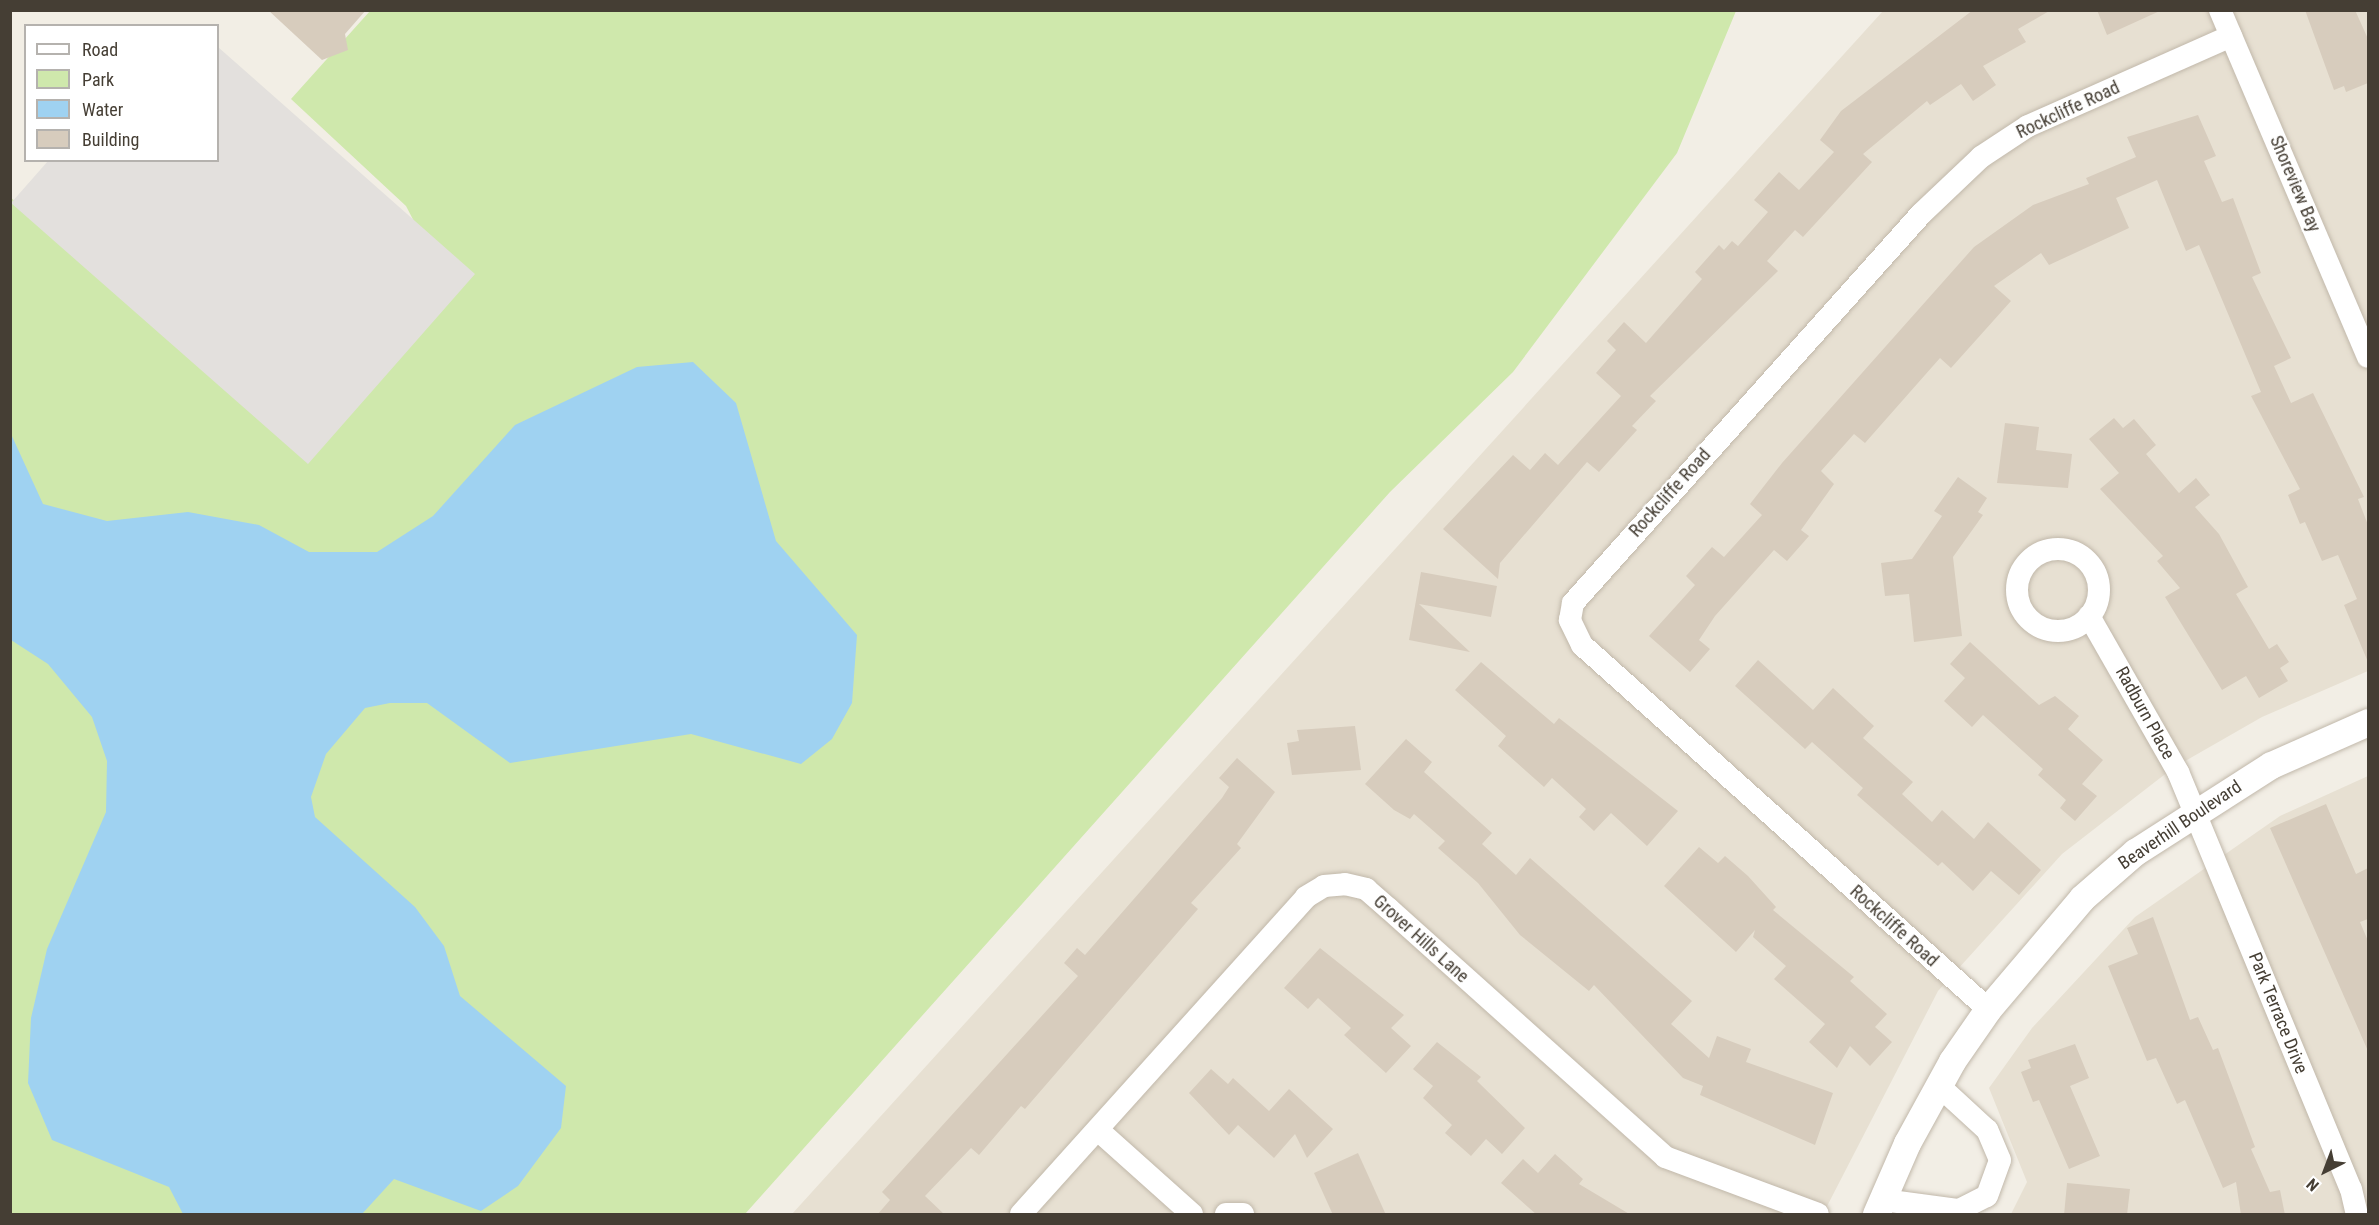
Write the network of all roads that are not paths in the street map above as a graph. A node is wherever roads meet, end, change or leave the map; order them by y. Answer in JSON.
{"nodes":[{"id":1,"x":2220,"y":10,"type":"edge"},
{"id":2,"x":2231,"y":36,"type":"junction"},
{"id":3,"x":2360,"y":310,"type":"edge"},
{"id":4,"x":2368,"y":357,"type":"edge"},
{"id":5,"x":2089,"y":616,"type":"dead end"},
{"id":6,"x":2368,"y":722,"type":"edge"},
{"id":7,"x":2196,"y":812,"type":"junction"},
{"id":8,"x":1988,"y":1009,"type":"junction"},
{"id":9,"x":1938,"y":1085,"type":"junction"},
{"id":10,"x":1098,"y":1130,"type":"junction"},
{"id":11,"x":1880,"y":1207,"type":"edge"},
{"id":12,"x":1022,"y":1215,"type":"edge"},
{"id":13,"x":1192,"y":1215,"type":"edge"},
{"id":14,"x":1226,"y":1215,"type":"edge"},
{"id":15,"x":1244,"y":1215,"type":"edge"},
{"id":16,"x":1818,"y":1215,"type":"edge"},
{"id":17,"x":2357,"y":1215,"type":"edge"}],
"edges":[{"from":1,"to":2,"type":"street","name":"Shoreview Bay"},
{"from":2,"to":3,"type":"street","name":"Shoreview Bay"},
{"from":2,"to":8,"type":"street","name":"Rockcliffe Road"},
{"from":3,"to":4,"type":"street","name":"Shoreview Bay"},
{"from":5,"to":7,"type":"street","name":"Radburn Place"},
{"from":6,"to":7,"type":"street","name":"Beaverhill Boulevard"},
{"from":7,"to":8,"type":"street","name":"Beaverhill Boulevard"},
{"from":7,"to":17,"type":"street","name":"Park Terrace Drive"},
{"from":8,"to":9,"type":"street","name":"Beaverhill Boulevard"},
{"from":9,"to":11,"type":"street","name":"Beaverhill Boulevard"},
{"from":9,"to":11,"type":"street","name":"Beaverhill Boulevard"},
{"from":10,"to":12,"type":"street","name":"Grover Hills Lane"},
{"from":10,"to":13,"type":"street"},
{"from":10,"to":16,"type":"street","name":"Grover Hills Lane"},
{"from":14,"to":15,"type":"street"}]}
